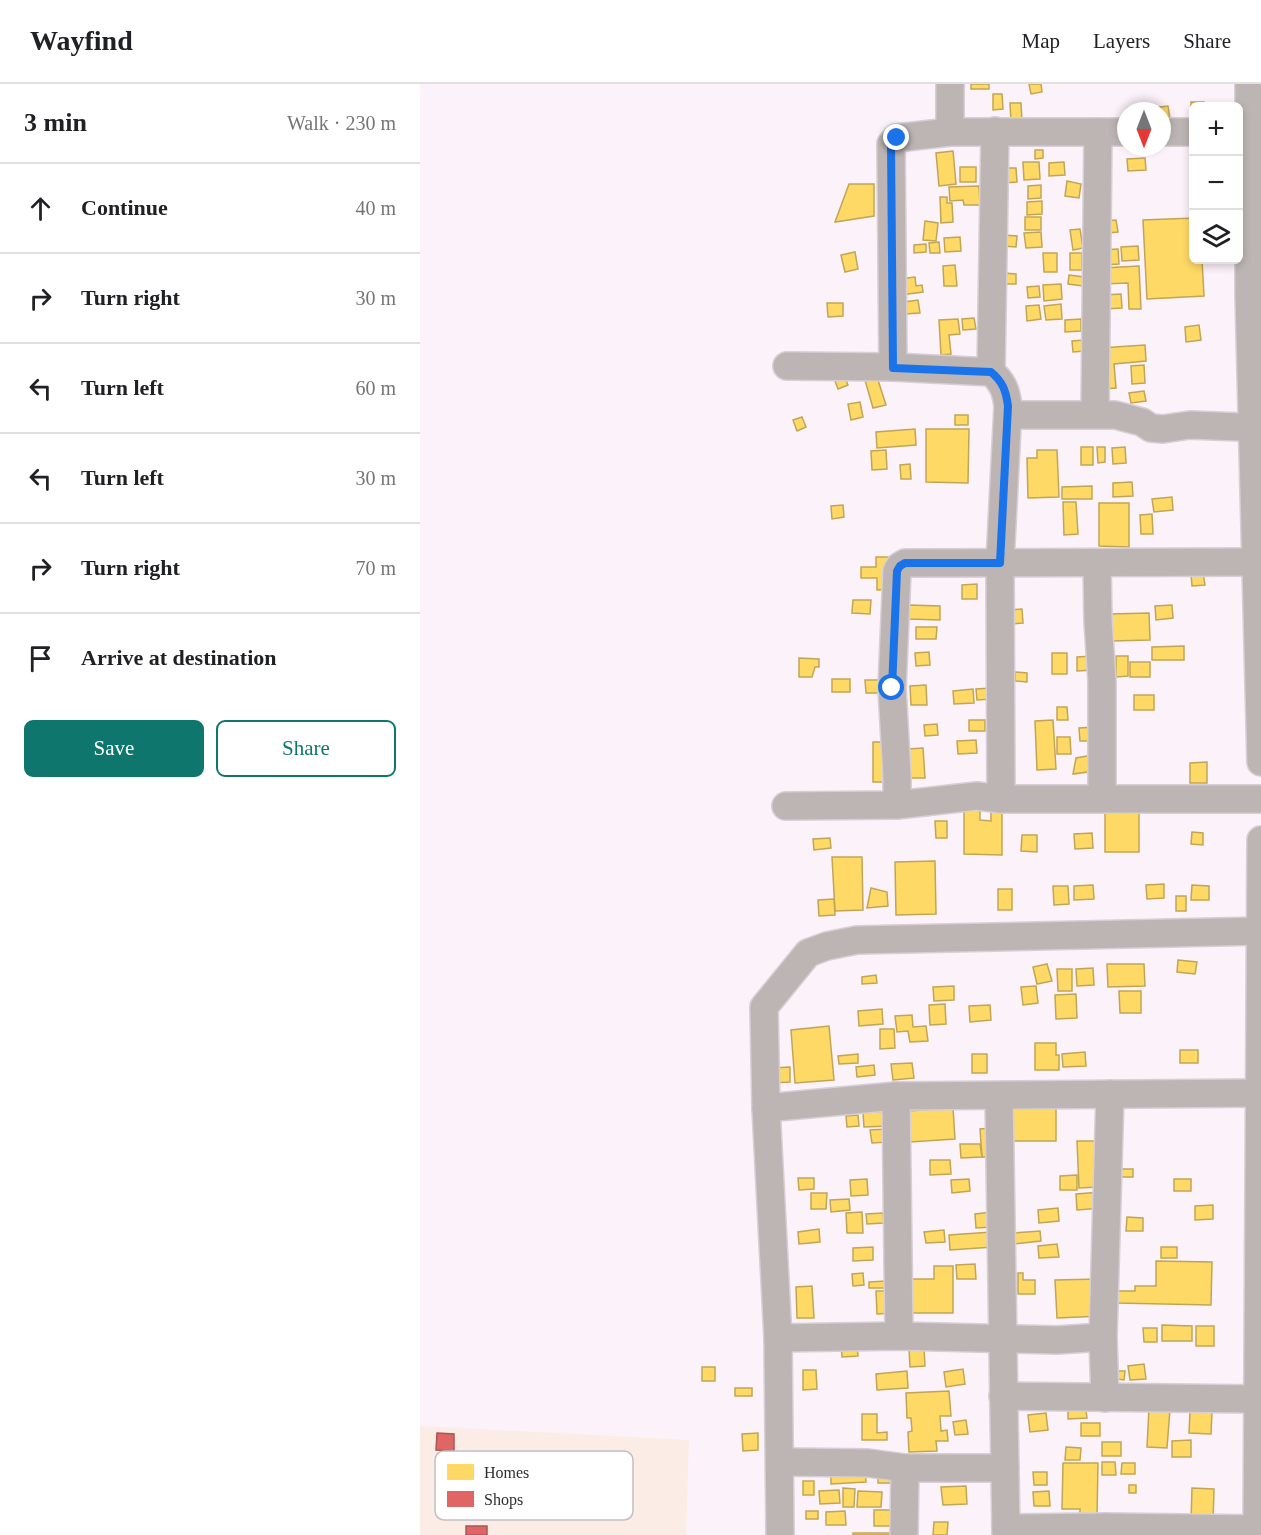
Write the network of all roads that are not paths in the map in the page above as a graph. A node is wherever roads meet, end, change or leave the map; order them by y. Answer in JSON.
{"nodes":[{"id":1,"x":950,"y":84,"type":"edge"},
{"id":2,"x":1249,"y":84,"type":"edge"},
{"id":3,"x":995,"y":131,"type":"junction"},
{"id":4,"x":950,"y":132,"type":"junction"},
{"id":5,"x":1098,"y":132,"type":"junction"},
{"id":6,"x":1117,"y":132,"type":"edge"},
{"id":7,"x":1171,"y":132,"type":"edge"},
{"id":8,"x":1189,"y":132,"type":"edge"},
{"id":9,"x":1244,"y":133,"type":"edge"},
{"id":10,"x":1255,"y":294,"type":"edge"},
{"id":11,"x":787,"y":366,"type":"dead end"},
{"id":12,"x":893,"y":368,"type":"junction"},
{"id":13,"x":991,"y":372,"type":"junction"},
{"id":14,"x":1095,"y":414,"type":"junction"},
{"id":15,"x":1008,"y":415,"type":"junction"},
{"id":16,"x":1257,"y":430,"type":"edge"},
{"id":17,"x":1257,"y":562,"type":"junction"},
{"id":18,"x":1000,"y":563,"type":"junction"},
{"id":19,"x":1097,"y":563,"type":"junction"},
{"id":20,"x":1261,"y":762,"type":"edge"},
{"id":21,"x":1102,"y":798,"type":"junction"},
{"id":22,"x":1001,"y":799,"type":"junction"},
{"id":23,"x":1261,"y":799,"type":"edge"},
{"id":24,"x":897,"y":805,"type":"junction"},
{"id":25,"x":786,"y":807,"type":"dead end"},
{"id":26,"x":1261,"y":840,"type":"edge"},
{"id":27,"x":1260,"y":931,"type":"edge"},
{"id":28,"x":1261,"y":1052,"type":"edge"},
{"id":29,"x":1260,"y":1093,"type":"edge"},
{"id":30,"x":1110,"y":1094,"type":"junction"},
{"id":31,"x":896,"y":1096,"type":"junction"},
{"id":32,"x":999,"y":1096,"type":"junction"},
{"id":33,"x":766,"y":1108,"type":"junction"},
{"id":34,"x":1259,"y":1260,"type":"edge"},
{"id":35,"x":899,"y":1336,"type":"junction"},
{"id":36,"x":1103,"y":1337,"type":"junction"},
{"id":37,"x":778,"y":1338,"type":"junction"},
{"id":38,"x":1002,"y":1338,"type":"junction"},
{"id":39,"x":1003,"y":1396,"type":"junction"},
{"id":40,"x":1105,"y":1398,"type":"junction"},
{"id":41,"x":1259,"y":1408,"type":"edge"},
{"id":42,"x":780,"y":1462,"type":"junction"},
{"id":43,"x":905,"y":1468,"type":"junction"},
{"id":44,"x":1005,"y":1468,"type":"junction"},
{"id":45,"x":1105,"y":1531,"type":"edge"},
{"id":46,"x":1258,"y":1531,"type":"edge"},
{"id":47,"x":1006,"y":1532,"type":"edge"},
{"id":48,"x":780,"y":1535,"type":"edge"},
{"id":49,"x":904,"y":1535,"type":"edge"}],
"edges":[{"from":1,"to":4,"type":"street"},
{"from":2,"to":9,"type":"street"},
{"from":3,"to":4,"type":"street"},
{"from":3,"to":5,"type":"street"},
{"from":3,"to":13,"type":"street"},
{"from":4,"to":12,"type":"street"},
{"from":5,"to":6,"type":"street"},
{"from":5,"to":14,"type":"street"},
{"from":7,"to":8,"type":"street"},
{"from":9,"to":10,"type":"street"},
{"from":10,"to":16,"type":"street"},
{"from":11,"to":12,"type":"street"},
{"from":12,"to":13,"type":"street"},
{"from":13,"to":15,"type":"street"},
{"from":14,"to":15,"type":"street"},
{"from":14,"to":16,"type":"street"},
{"from":15,"to":18,"type":"street"},
{"from":16,"to":17,"type":"street"},
{"from":17,"to":19,"type":"street"},
{"from":17,"to":20,"type":"street"},
{"from":18,"to":19,"type":"street"},
{"from":18,"to":22,"type":"street"},
{"from":18,"to":24,"type":"street"},
{"from":19,"to":21,"type":"street"},
{"from":21,"to":22,"type":"street"},
{"from":21,"to":23,"type":"street"},
{"from":22,"to":24,"type":"street"},
{"from":24,"to":25,"type":"street"},
{"from":26,"to":27,"type":"street"},
{"from":27,"to":28,"type":"street"},
{"from":27,"to":33,"type":"street"},
{"from":28,"to":29,"type":"street"},
{"from":29,"to":30,"type":"street"},
{"from":29,"to":34,"type":"street"},
{"from":30,"to":32,"type":"street"},
{"from":30,"to":36,"type":"street"},
{"from":31,"to":32,"type":"street"},
{"from":31,"to":33,"type":"street"},
{"from":31,"to":35,"type":"street"},
{"from":32,"to":38,"type":"street"},
{"from":33,"to":37,"type":"street"},
{"from":34,"to":41,"type":"street"},
{"from":35,"to":37,"type":"street"},
{"from":35,"to":38,"type":"street"},
{"from":36,"to":38,"type":"street"},
{"from":36,"to":40,"type":"street"},
{"from":37,"to":42,"type":"street"},
{"from":38,"to":39,"type":"street"},
{"from":39,"to":40,"type":"street"},
{"from":39,"to":44,"type":"street"},
{"from":40,"to":41,"type":"street"},
{"from":41,"to":46,"type":"street"},
{"from":42,"to":43,"type":"street"},
{"from":42,"to":48,"type":"street"},
{"from":43,"to":44,"type":"street"},
{"from":43,"to":49,"type":"street"},
{"from":44,"to":47,"type":"street"},
{"from":45,"to":46,"type":"street"},
{"from":45,"to":47,"type":"street"}]}
